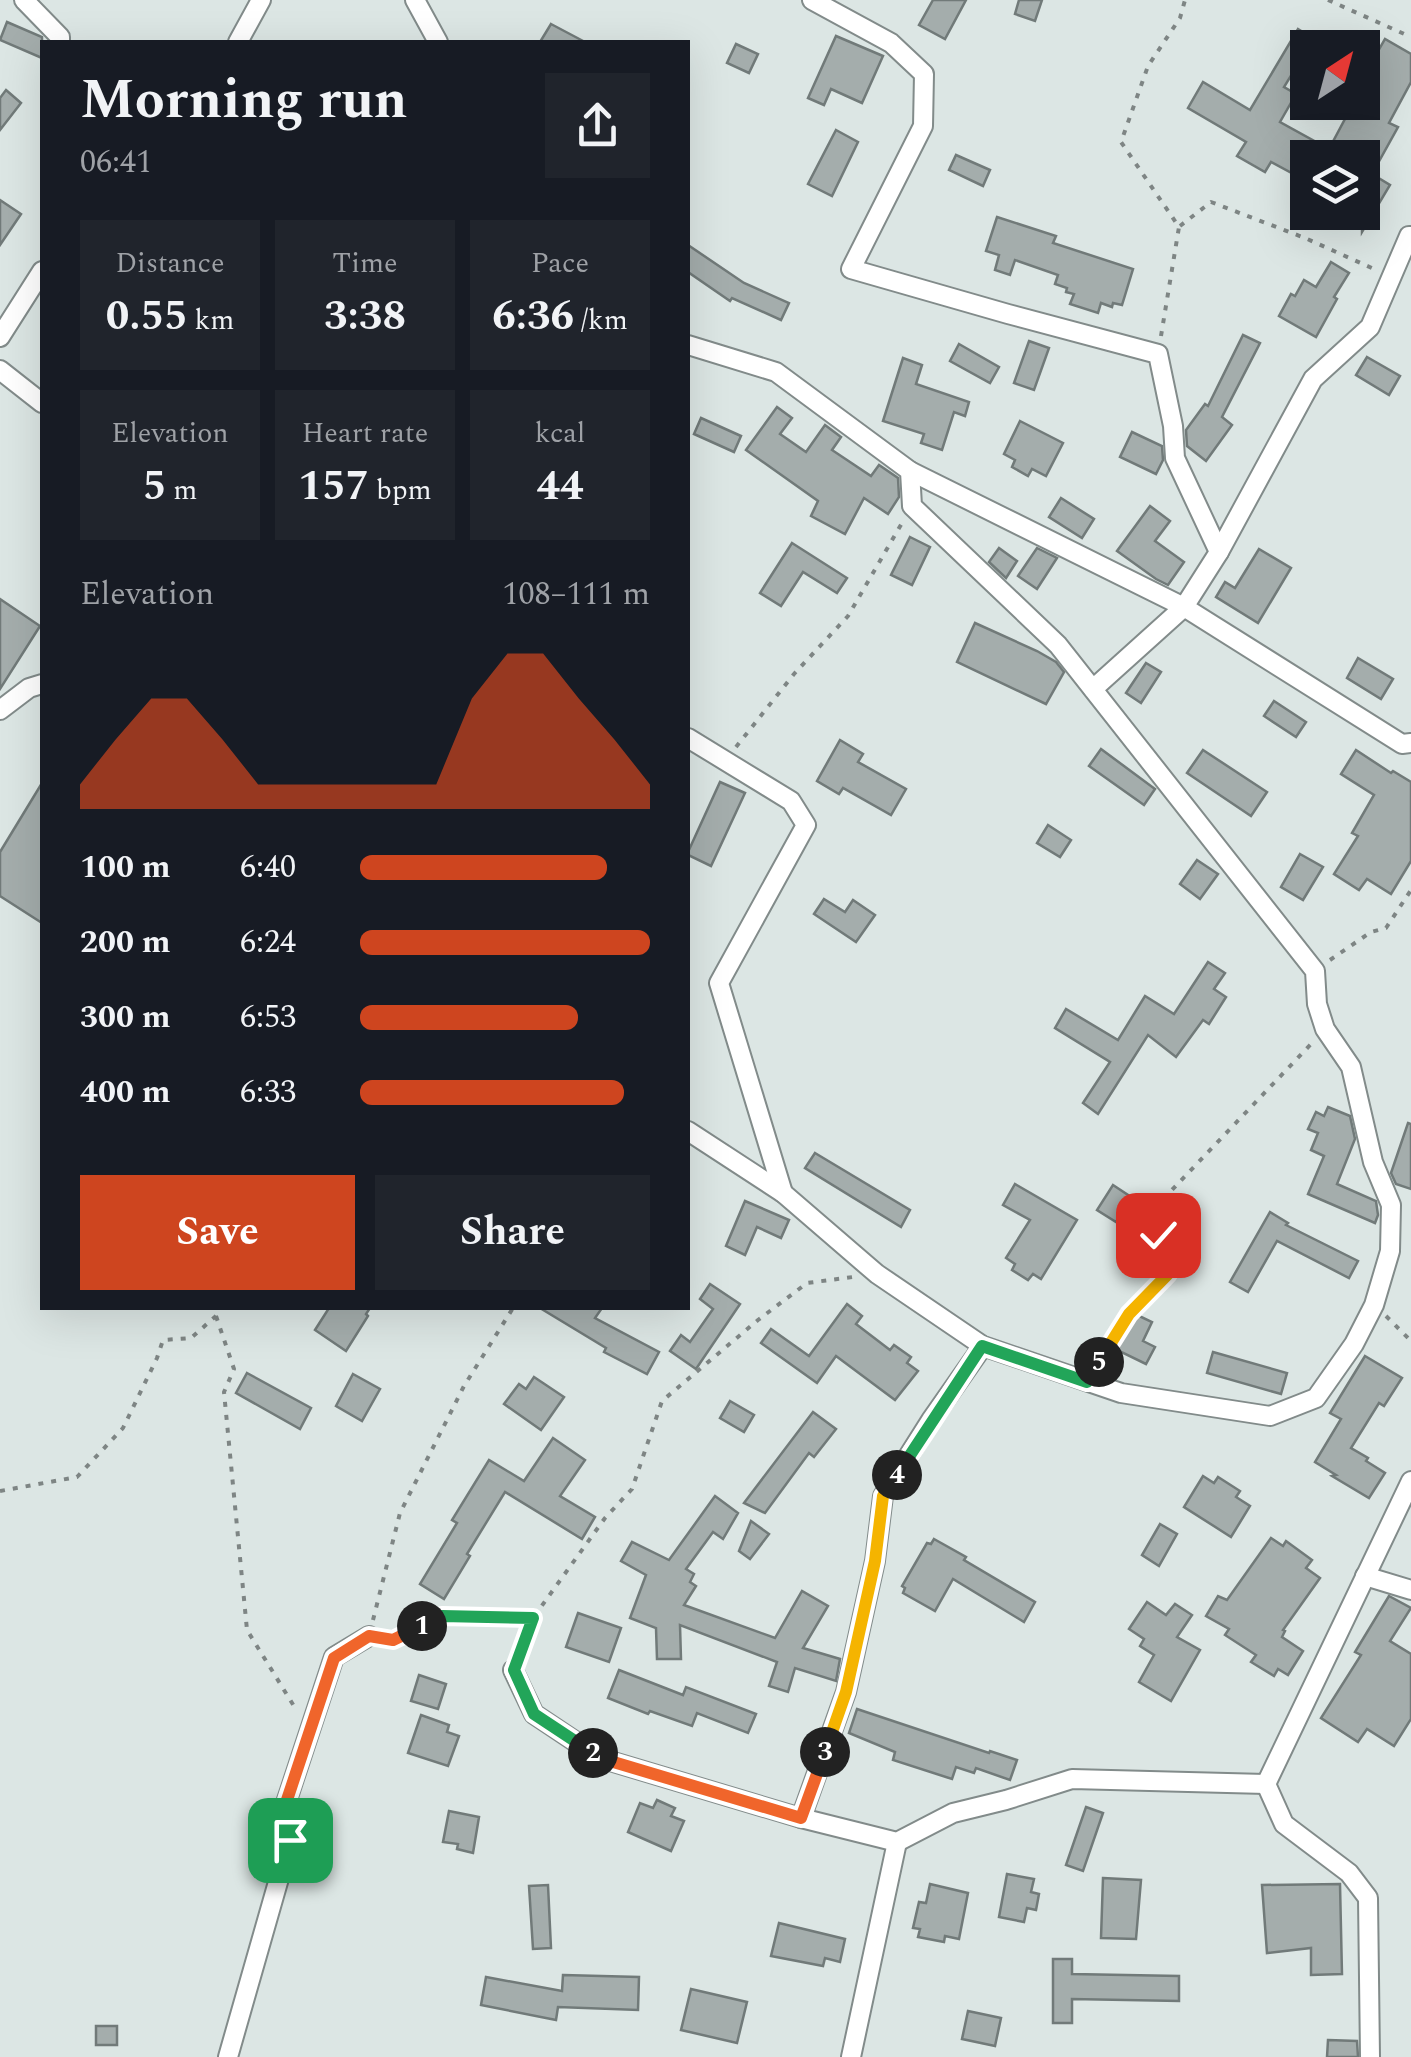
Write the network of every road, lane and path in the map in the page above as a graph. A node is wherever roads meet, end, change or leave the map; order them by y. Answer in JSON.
{"nodes":[{"id":1,"x":24,"y":0,"type":"edge"},
{"id":2,"x":261,"y":0,"type":"edge"},
{"id":3,"x":414,"y":0,"type":"edge"},
{"id":4,"x":812,"y":0,"type":"edge"},
{"id":5,"x":1186,"y":0,"type":"edge"},
{"id":6,"x":1328,"y":0,"type":"edge"},
{"id":7,"x":1411,"y":36,"type":"edge"},
{"id":8,"x":60,"y":40,"type":"edge"},
{"id":9,"x":239,"y":40,"type":"edge"},
{"id":10,"x":437,"y":40,"type":"edge"},
{"id":11,"x":1179,"y":227,"type":"junction"},
{"id":12,"x":1411,"y":236,"type":"edge"},
{"id":13,"x":40,"y":274,"type":"edge"},
{"id":14,"x":1390,"y":276,"type":"junction"},
{"id":15,"x":0,"y":336,"type":"edge"},
{"id":16,"x":690,"y":345,"type":"edge"},
{"id":17,"x":1158,"y":354,"type":"junction"},
{"id":18,"x":0,"y":370,"type":"edge"},
{"id":19,"x":40,"y":401,"type":"edge"},
{"id":20,"x":910,"y":471,"type":"junction"},
{"id":21,"x":912,"y":506,"type":"junction"},
{"id":22,"x":1219,"y":552,"type":"junction"},
{"id":23,"x":1184,"y":607,"type":"junction"},
{"id":24,"x":40,"y":685,"type":"edge"},
{"id":25,"x":1094,"y":689,"type":"junction"},
{"id":26,"x":0,"y":710,"type":"edge"},
{"id":27,"x":690,"y":739,"type":"edge"},
{"id":28,"x":1411,"y":742,"type":"edge"},
{"id":29,"x":725,"y":761,"type":"junction"},
{"id":30,"x":1411,"y":890,"type":"edge"},
{"id":31,"x":1315,"y":971,"type":"junction"},
{"id":32,"x":1325,"y":1029,"type":"junction"},
{"id":33,"x":690,"y":1132,"type":"edge"},
{"id":34,"x":783,"y":1193,"type":"junction"},
{"id":35,"x":878,"y":1274,"type":"junction"},
{"id":36,"x":1374,"y":1306,"type":"junction"},
{"id":37,"x":219,"y":1310,"type":"edge"},
{"id":38,"x":512,"y":1310,"type":"edge"},
{"id":39,"x":216,"y":1316,"type":"junction"},
{"id":40,"x":1411,"y":1341,"type":"edge"},
{"id":41,"x":982,"y":1346,"type":"junction"},
{"id":42,"x":1087,"y":1382,"type":"junction"},
{"id":43,"x":1411,"y":1481,"type":"edge"},
{"id":44,"x":0,"y":1491,"type":"edge"},
{"id":45,"x":1366,"y":1576,"type":"junction"},
{"id":46,"x":1411,"y":1590,"type":"edge"},
{"id":47,"x":533,"y":1618,"type":"junction"},
{"id":48,"x":369,"y":1636,"type":"junction"},
{"id":49,"x":514,"y":1670,"type":"joint"},
{"id":50,"x":312,"y":1726,"type":"junction"},
{"id":51,"x":1266,"y":1784,"type":"junction"},
{"id":52,"x":801,"y":1818,"type":"junction"},
{"id":53,"x":897,"y":1842,"type":"junction"},
{"id":54,"x":228,"y":2057,"type":"edge"},
{"id":55,"x":851,"y":2057,"type":"edge"},
{"id":56,"x":1370,"y":2057,"type":"edge"}],
"edges":[{"from":1,"to":8,"type":"street"},
{"from":2,"to":9,"type":"street"},
{"from":3,"to":10,"type":"street"},
{"from":4,"to":17,"type":"street"},
{"from":5,"to":11,"type":"path"},
{"from":6,"to":7,"type":"path"},
{"from":11,"to":14,"type":"path"},
{"from":11,"to":17,"type":"path"},
{"from":12,"to":14,"type":"street"},
{"from":13,"to":15,"type":"street"},
{"from":14,"to":22,"type":"street"},
{"from":16,"to":20,"type":"street"},
{"from":17,"to":22,"type":"street"},
{"from":18,"to":19,"type":"street"},
{"from":20,"to":21,"type":"street"},
{"from":20,"to":23,"type":"street"},
{"from":21,"to":25,"type":"street"},
{"from":21,"to":29,"type":"path"},
{"from":22,"to":23,"type":"street"},
{"from":23,"to":25,"type":"street"},
{"from":23,"to":28,"type":"street"},
{"from":24,"to":26,"type":"street"},
{"from":25,"to":31,"type":"street"},
{"from":27,"to":29,"type":"street"},
{"from":29,"to":34,"type":"street"},
{"from":30,"to":31,"type":"path"},
{"from":31,"to":32,"type":"street"},
{"from":32,"to":36,"type":"street"},
{"from":32,"to":42,"type":"path"},
{"from":33,"to":34,"type":"street"},
{"from":34,"to":35,"type":"street"},
{"from":35,"to":41,"type":"street"},
{"from":35,"to":47,"type":"path"},
{"from":36,"to":40,"type":"path"},
{"from":36,"to":42,"type":"street"},
{"from":37,"to":39,"type":"path"},
{"from":38,"to":48,"type":"path"},
{"from":39,"to":44,"type":"path"},
{"from":39,"to":50,"type":"path"},
{"from":41,"to":42,"type":"street"},
{"from":41,"to":52,"type":"street"},
{"from":43,"to":45,"type":"street"},
{"from":45,"to":46,"type":"street"},
{"from":45,"to":51,"type":"street"},
{"from":47,"to":48,"type":"path"},
{"from":47,"to":49,"type":"path"},
{"from":48,"to":50,"type":"street"},
{"from":49,"to":52,"type":"street"},
{"from":50,"to":54,"type":"street"},
{"from":51,"to":53,"type":"street"},
{"from":51,"to":56,"type":"street"},
{"from":52,"to":53,"type":"street"},
{"from":53,"to":55,"type":"street"}]}
